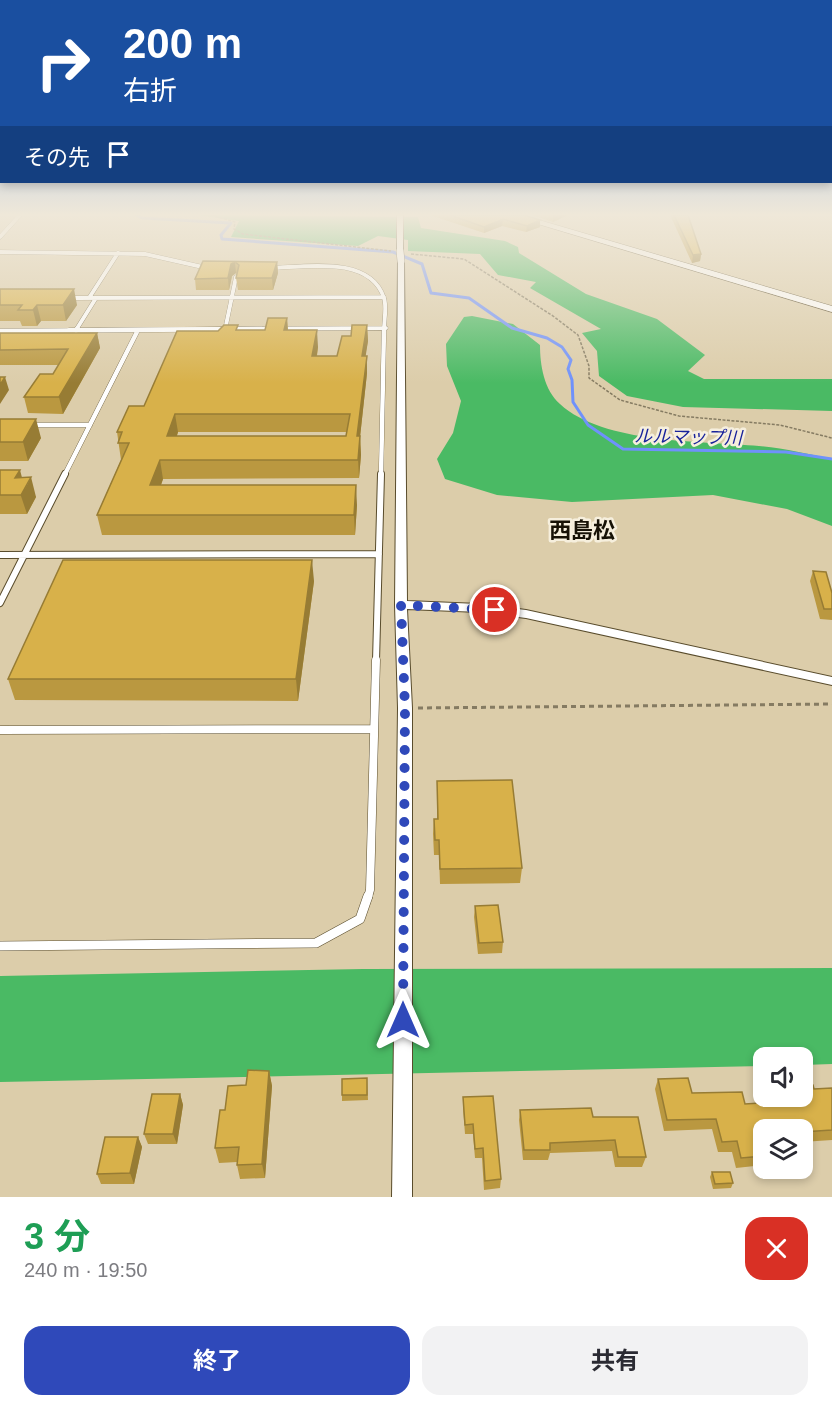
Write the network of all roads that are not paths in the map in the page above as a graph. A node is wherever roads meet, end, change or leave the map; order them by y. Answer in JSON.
{"nodes":[{"id":1,"x":106,"y":271,"type":"edge"},
{"id":2,"x":354,"y":271,"type":"edge"},
{"id":3,"x":400,"y":271,"type":"edge"},
{"id":4,"x":702,"y":271,"type":"edge"},
{"id":5,"x":236,"y":278,"type":"edge"},
{"id":6,"x":233,"y":297,"type":"junction"},
{"id":7,"x":384,"y":297,"type":"junction"},
{"id":8,"x":67,"y":298,"type":"edge"},
{"id":9,"x":89,"y":298,"type":"junction"},
{"id":10,"x":96,"y":298,"type":"junction"},
{"id":11,"x":832,"y":309,"type":"edge"},
{"id":12,"x":386,"y":328,"type":"junction"},
{"id":13,"x":138,"y":330,"type":"junction"},
{"id":14,"x":172,"y":330,"type":"junction"},
{"id":15,"x":225,"y":330,"type":"junction"},
{"id":16,"x":238,"y":330,"type":"junction"},
{"id":17,"x":0,"y":331,"type":"edge"},
{"id":18,"x":76,"y":331,"type":"junction"},
{"id":19,"x":226,"y":337,"type":"edge"},
{"id":20,"x":176,"y":338,"type":"edge"},
{"id":21,"x":22,"y":425,"type":"edge"},
{"id":22,"x":90,"y":425,"type":"junction"},
{"id":23,"x":379,"y":554,"type":"junction"},
{"id":24,"x":0,"y":555,"type":"edge"},
{"id":25,"x":24,"y":555,"type":"junction"},
{"id":26,"x":0,"y":603,"type":"edge"},
{"id":27,"x":401,"y":605,"type":"junction"},
{"id":28,"x":832,"y":681,"type":"edge"},
{"id":29,"x":374,"y":729,"type":"junction"},
{"id":30,"x":0,"y":730,"type":"edge"},
{"id":31,"x":0,"y":946,"type":"edge"},
{"id":32,"x":402,"y":1197,"type":"edge"}],
"edges":[{"from":1,"to":9,"type":"lane"},
{"from":2,"to":7,"type":"lane"},
{"from":3,"to":27,"type":"street"},
{"from":4,"to":11,"type":"street"},
{"from":5,"to":6,"type":"lane"},
{"from":6,"to":7,"type":"lane"},
{"from":6,"to":10,"type":"lane"},
{"from":6,"to":15,"type":"lane"},
{"from":7,"to":12,"type":"lane"},
{"from":8,"to":9,"type":"lane"},
{"from":9,"to":10,"type":"lane"},
{"from":10,"to":18,"type":"lane"},
{"from":12,"to":16,"type":"lane"},
{"from":12,"to":23,"type":"lane"},
{"from":13,"to":14,"type":"lane"},
{"from":13,"to":18,"type":"lane"},
{"from":13,"to":22,"type":"lane"},
{"from":14,"to":15,"type":"lane"},
{"from":14,"to":20,"type":"lane"},
{"from":15,"to":16,"type":"lane"},
{"from":16,"to":19,"type":"lane"},
{"from":17,"to":18,"type":"lane"},
{"from":21,"to":22,"type":"lane"},
{"from":22,"to":25,"type":"lane"},
{"from":23,"to":25,"type":"lane"},
{"from":23,"to":29,"type":"lane"},
{"from":24,"to":25,"type":"lane"},
{"from":25,"to":26,"type":"lane"},
{"from":27,"to":28,"type":"street"},
{"from":27,"to":32,"type":"street"},
{"from":29,"to":30,"type":"lane"},
{"from":29,"to":31,"type":"lane"}]}
